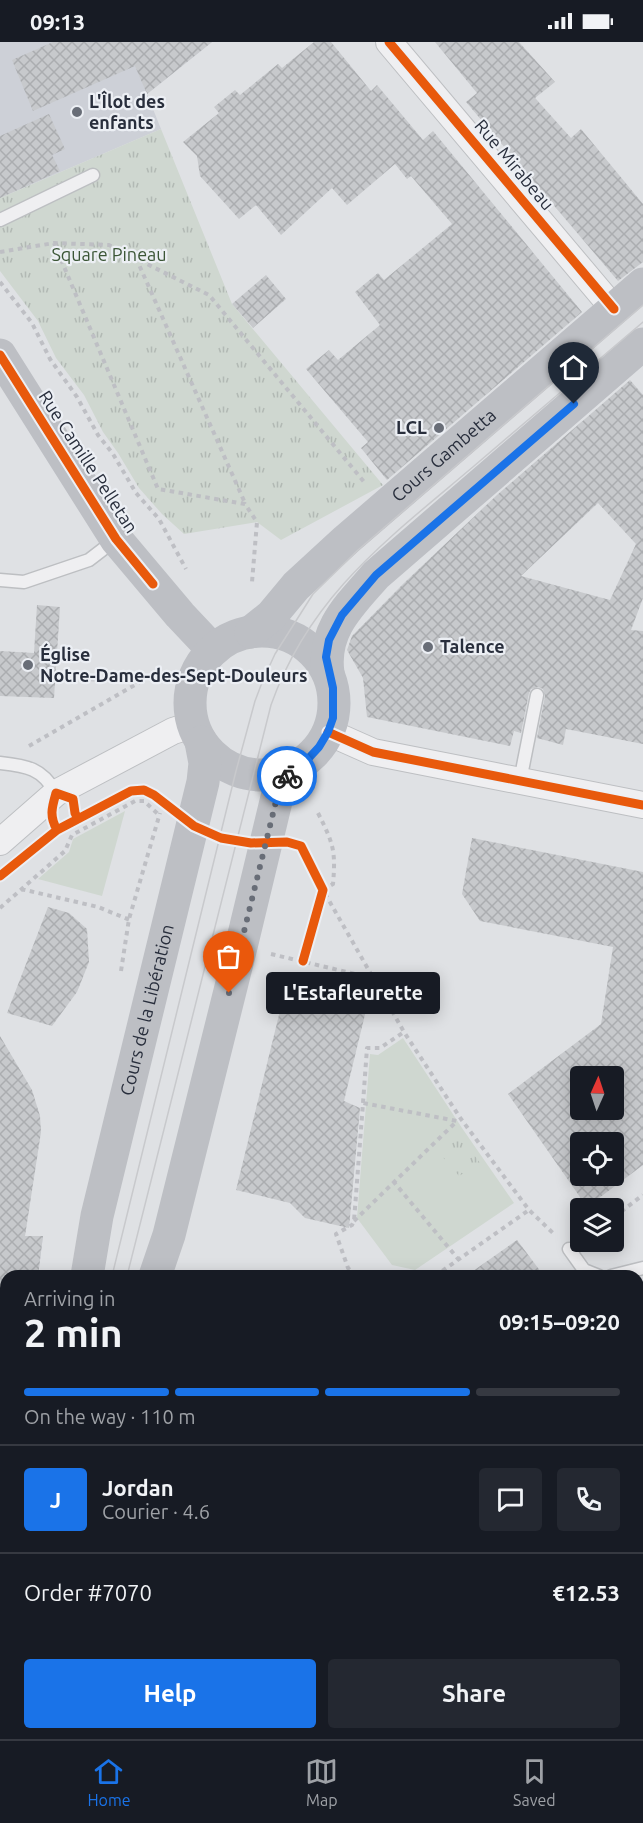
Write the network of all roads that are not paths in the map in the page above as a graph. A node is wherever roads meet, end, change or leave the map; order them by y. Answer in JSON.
{"nodes":[{"id":1,"x":389,"y":42,"type":"edge"},
{"id":2,"x":93,"y":175,"type":"dead end"},
{"id":3,"x":0,"y":220,"type":"edge"},
{"id":4,"x":643,"y":285,"type":"edge"},
{"id":5,"x":614,"y":309,"type":"junction"},
{"id":6,"x":643,"y":344,"type":"edge"},
{"id":7,"x":0,"y":355,"type":"edge"},
{"id":8,"x":116,"y":539,"type":"junction"},
{"id":9,"x":0,"y":580,"type":"edge"},
{"id":10,"x":251,"y":632,"type":"junction"},
{"id":11,"x":213,"y":650,"type":"junction"},
{"id":12,"x":328,"y":673,"type":"junction"},
{"id":13,"x":537,"y":695,"type":"dead end"},
{"id":14,"x":328,"y":732,"type":"junction"},
{"id":15,"x":197,"y":733,"type":"junction"},
{"id":16,"x":0,"y":763,"type":"edge"},
{"id":17,"x":292,"y":770,"type":"junction"},
{"id":18,"x":520,"y":781,"type":"junction"},
{"id":19,"x":56,"y":793,"type":"junction"},
{"id":20,"x":643,"y":805,"type":"edge"},
{"id":21,"x":0,"y":843,"type":"edge"},
{"id":22,"x":568,"y":1249,"type":"road end"},
{"id":23,"x":87,"y":1270,"type":"edge"},
{"id":24,"x":157,"y":1270,"type":"edge"},
{"id":25,"x":584,"y":1270,"type":"edge"}],
"edges":[{"from":1,"to":5,"type":"street","name":"Rue Mirabeau"},
{"from":2,"to":3,"type":"lane"},
{"from":4,"to":5,"type":"main road","name":"Cours Gambetta"},
{"from":5,"to":10,"type":"main road","name":"Cours Gambetta"},
{"from":6,"to":12,"type":"main road"},
{"from":7,"to":8,"type":"main road","name":"Rue Camille Pelletan"},
{"from":8,"to":9,"type":"lane"},
{"from":8,"to":11,"type":"main road","name":"Rue Camille Pelletan"},
{"from":10,"to":11,"type":"main road"},
{"from":10,"to":12,"type":"main road"},
{"from":11,"to":15,"type":"main road"},
{"from":12,"to":14,"type":"main road"},
{"from":13,"to":18,"type":"lane"},
{"from":14,"to":17,"type":"main road"},
{"from":14,"to":18,"type":"street"},
{"from":15,"to":17,"type":"main road"},
{"from":15,"to":19,"type":"street"},
{"from":15,"to":23,"type":"main road","name":"Cours de la Libération"},
{"from":16,"to":19,"type":"lane"},
{"from":17,"to":24,"type":"main road"},
{"from":18,"to":20,"type":"street"},
{"from":19,"to":21,"type":"street"},
{"from":22,"to":25,"type":"lane"}]}
